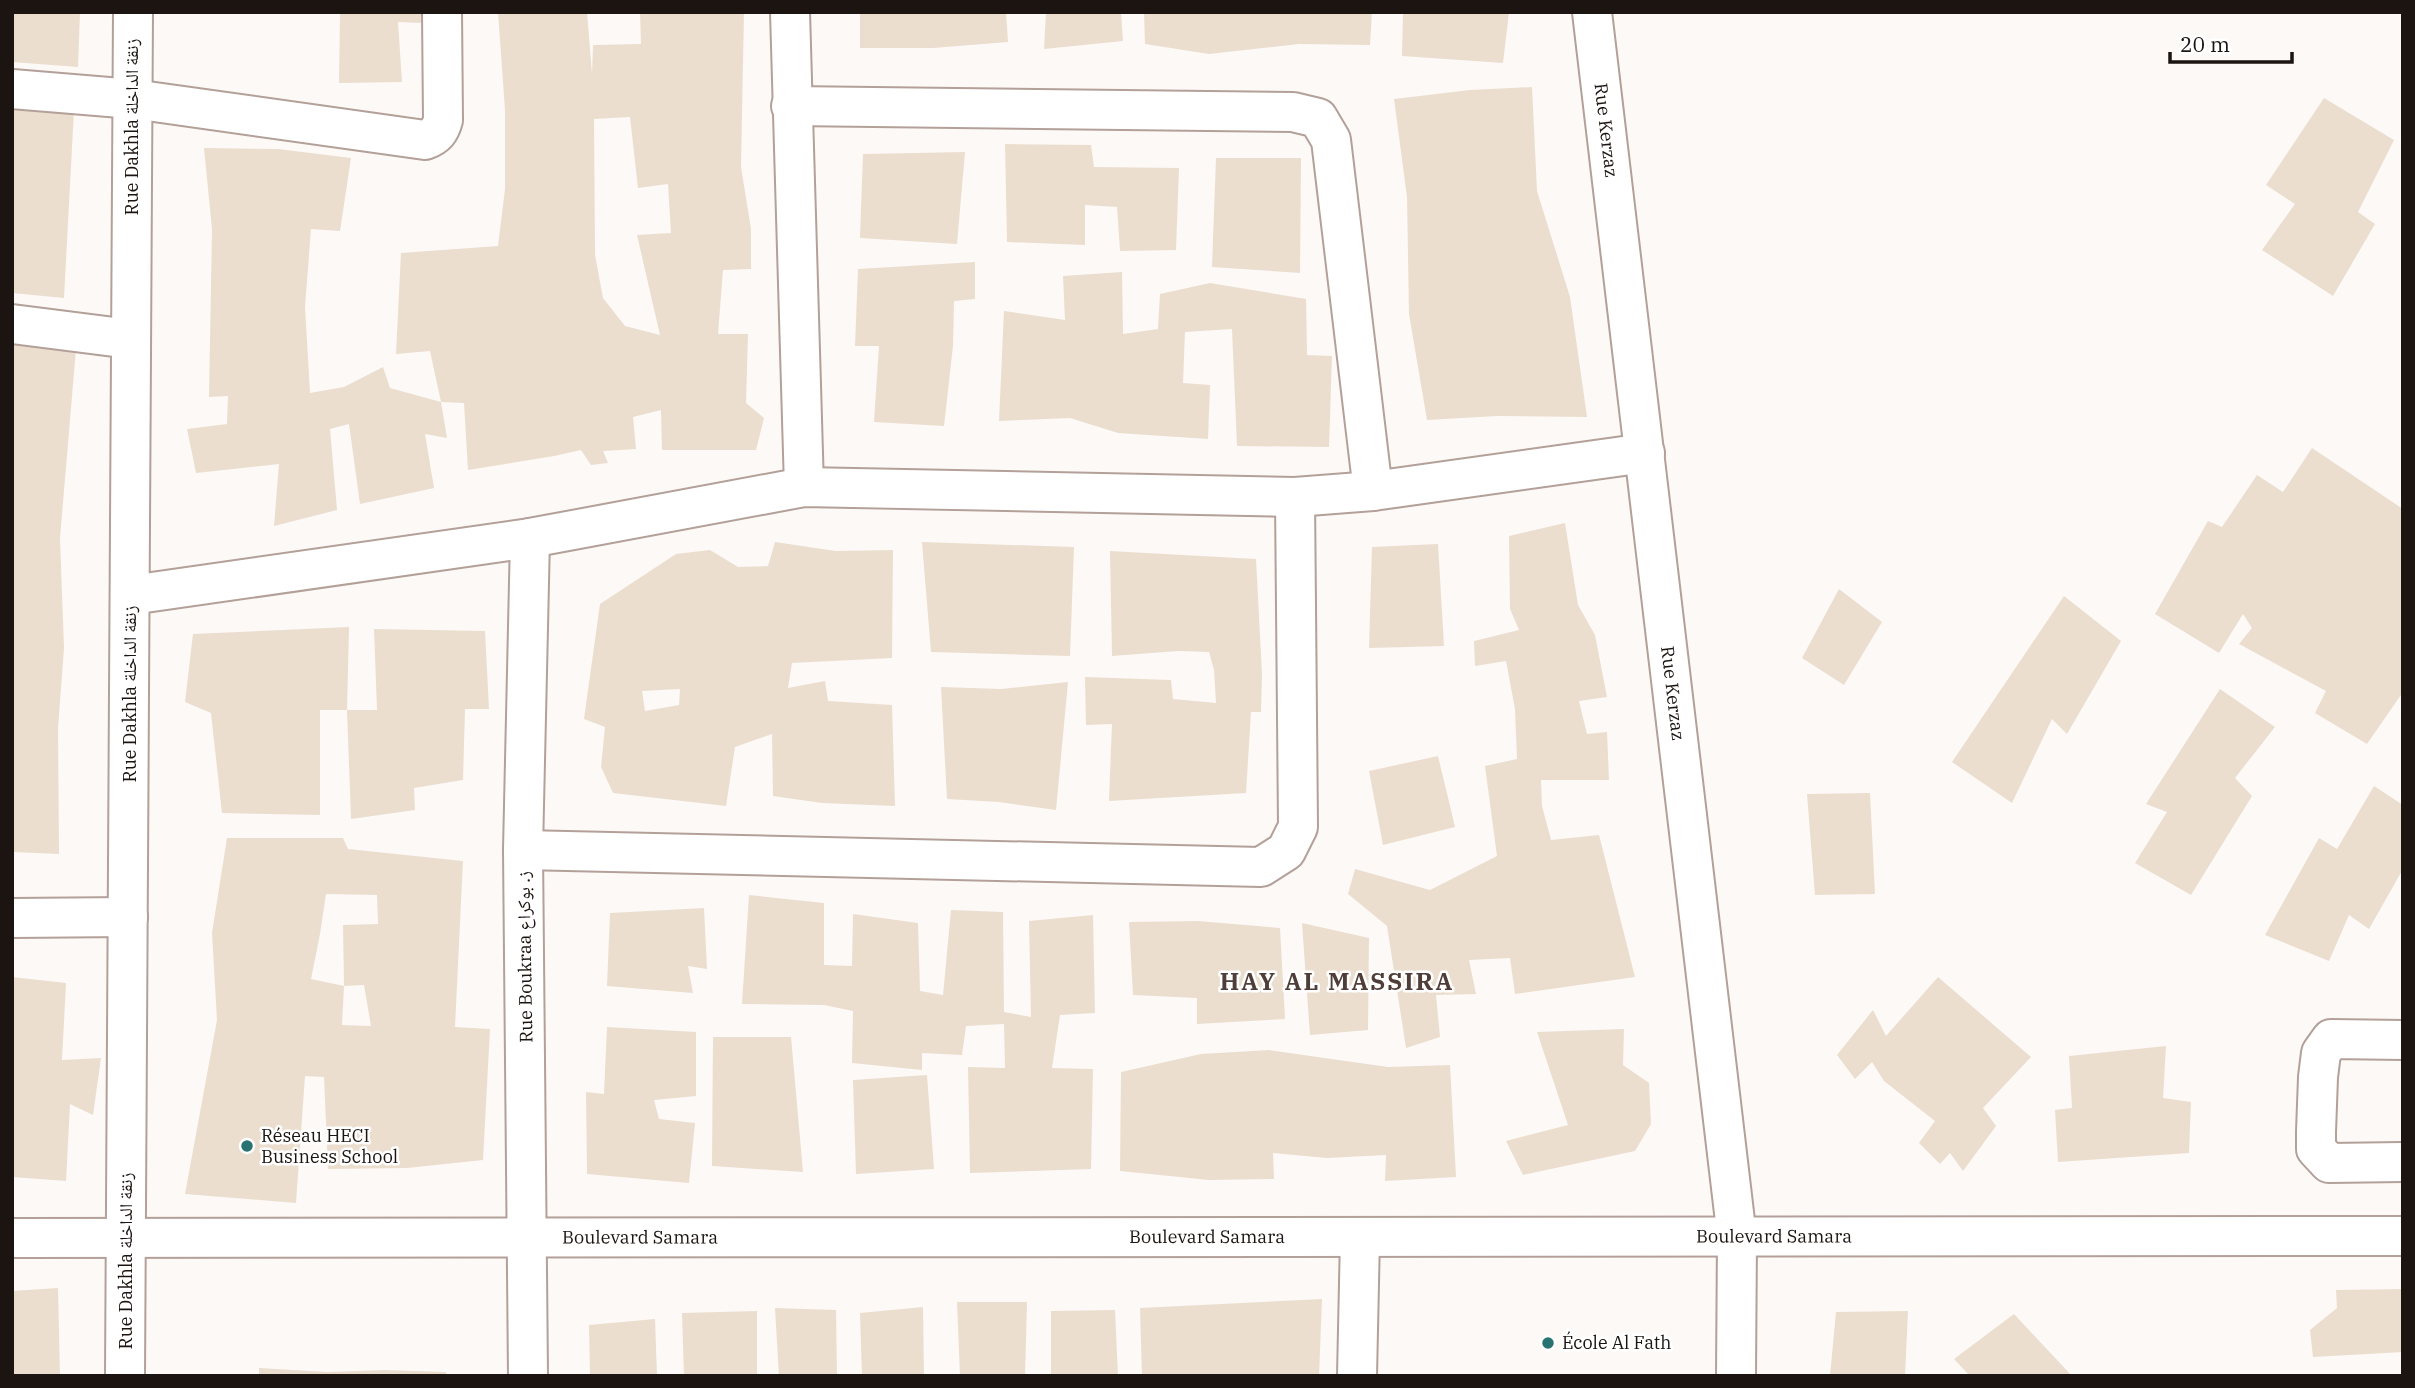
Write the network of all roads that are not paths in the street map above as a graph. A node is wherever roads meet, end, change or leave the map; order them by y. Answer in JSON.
{"nodes":[{"id":1,"x":133,"y":12,"type":"edge"},
{"id":2,"x":442,"y":12,"type":"edge"},
{"id":3,"x":790,"y":12,"type":"edge"},
{"id":4,"x":1592,"y":12,"type":"edge"},
{"id":5,"x":12,"y":89,"type":"edge"},
{"id":6,"x":133,"y":99,"type":"junction"},
{"id":7,"x":791,"y":106,"type":"junction"},
{"id":8,"x":12,"y":324,"type":"edge"},
{"id":9,"x":130,"y":339,"type":"junction"},
{"id":10,"x":1645,"y":453,"type":"junction"},
{"id":11,"x":804,"y":488,"type":"junction"},
{"id":12,"x":1373,"y":491,"type":"junction"},
{"id":13,"x":1296,"y":497,"type":"junction"},
{"id":14,"x":530,"y":538,"type":"junction"},
{"id":15,"x":131,"y":595,"type":"junction"},
{"id":16,"x":523,"y":850,"type":"junction"},
{"id":17,"x":128,"y":917,"type":"junction"},
{"id":18,"x":12,"y":918,"type":"edge"},
{"id":19,"x":2403,"y":1040,"type":"edge"},
{"id":20,"x":2403,"y":1161,"type":"edge"},
{"id":21,"x":2403,"y":1236,"type":"edge"},
{"id":22,"x":528,"y":1237,"type":"junction"},
{"id":23,"x":1360,"y":1237,"type":"junction"},
{"id":24,"x":12,"y":1238,"type":"edge"},
{"id":25,"x":126,"y":1238,"type":"junction"},
{"id":26,"x":1737,"y":1238,"type":"junction"},
{"id":27,"x":125,"y":1376,"type":"edge"},
{"id":28,"x":528,"y":1376,"type":"edge"},
{"id":29,"x":1357,"y":1376,"type":"edge"},
{"id":30,"x":1736,"y":1376,"type":"edge"}],
"edges":[{"from":1,"to":6,"type":"street","name":"Rue Dakhla زنقة الداخلة"},
{"from":2,"to":6,"type":"street"},
{"from":3,"to":7,"type":"street"},
{"from":4,"to":10,"type":"street","name":"Rue Kerzaz"},
{"from":5,"to":6,"type":"street"},
{"from":6,"to":9,"type":"street","name":"Rue Dakhla زنقة الداخلة"},
{"from":7,"to":11,"type":"street"},
{"from":7,"to":12,"type":"street"},
{"from":8,"to":9,"type":"street"},
{"from":9,"to":15,"type":"street","name":"Rue Dakhla زنقة الداخلة"},
{"from":10,"to":12,"type":"street"},
{"from":10,"to":26,"type":"street","name":"Rue Kerzaz"},
{"from":11,"to":13,"type":"street"},
{"from":11,"to":14,"type":"street"},
{"from":12,"to":13,"type":"street"},
{"from":13,"to":16,"type":"street"},
{"from":14,"to":15,"type":"street"},
{"from":14,"to":16,"type":"street","name":"Rue Boukraa ز. بوكراع"},
{"from":15,"to":17,"type":"street","name":"Rue Dakhla زنقة الداخلة"},
{"from":16,"to":22,"type":"street","name":"Rue Boukraa ز. بوكراع"},
{"from":17,"to":18,"type":"street"},
{"from":17,"to":25,"type":"street","name":"Rue Dakhla زنقة الداخلة"},
{"from":19,"to":20,"type":"street"},
{"from":21,"to":26,"type":"street","name":"Boulevard Samara"},
{"from":22,"to":23,"type":"street","name":"Boulevard Samara"},
{"from":22,"to":25,"type":"street","name":"Boulevard Samara"},
{"from":22,"to":28,"type":"street","name":"Rue Boukraa ز. بوكراع"},
{"from":23,"to":26,"type":"street","name":"Boulevard Samara"},
{"from":23,"to":29,"type":"street"},
{"from":24,"to":25,"type":"street","name":"Boulevard Samara"},
{"from":25,"to":27,"type":"street","name":"Rue Dakhla زنقة الداخلة"},
{"from":26,"to":30,"type":"street","name":"Rue Kerzaz"}]}
